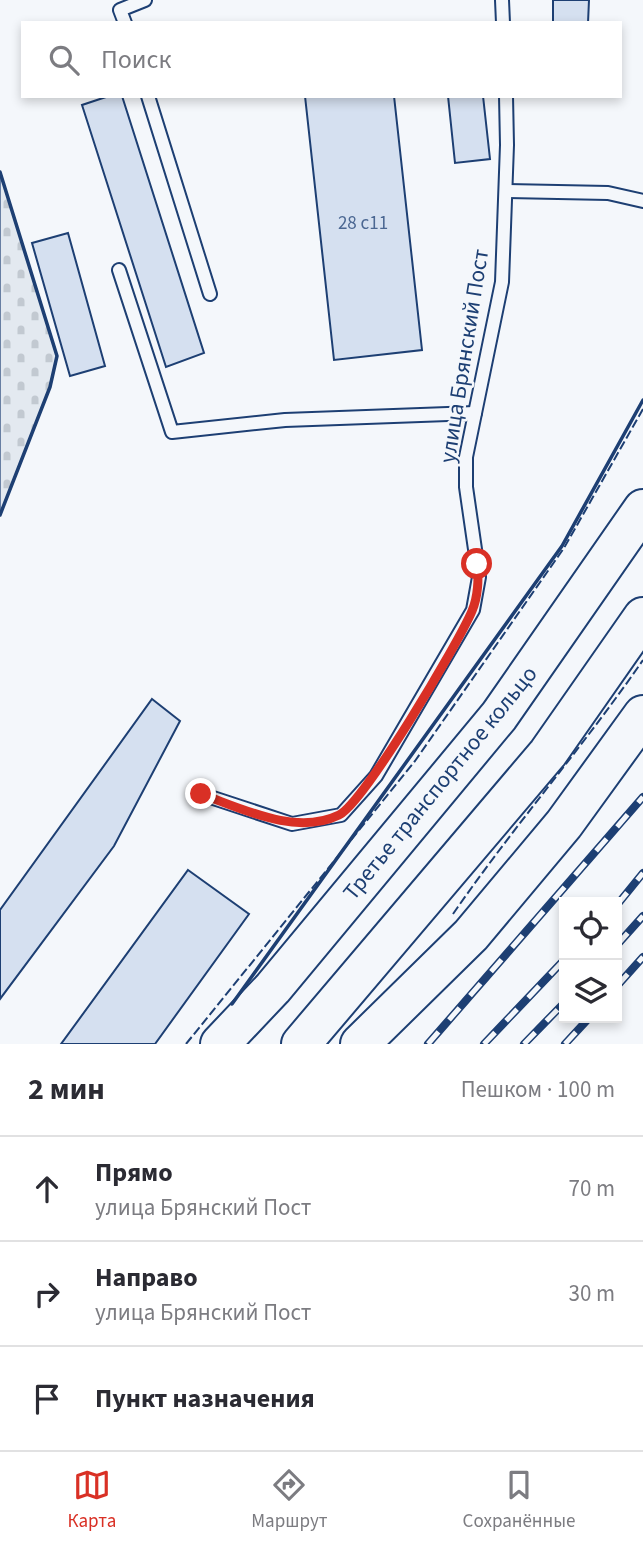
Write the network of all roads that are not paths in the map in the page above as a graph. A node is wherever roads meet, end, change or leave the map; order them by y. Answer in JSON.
{"nodes":[{"id":1,"x":145,"y":0,"type":"edge"},
{"id":2,"x":502,"y":0,"type":"edge"},
{"id":3,"x":124,"y":21,"type":"edge"},
{"id":4,"x":503,"y":21,"type":"edge"},
{"id":5,"x":149,"y":98,"type":"edge"},
{"id":6,"x":506,"y":98,"type":"edge"},
{"id":7,"x":506,"y":191,"type":"junction"},
{"id":8,"x":643,"y":201,"type":"edge"},
{"id":9,"x":119,"y":270,"type":"dead end"},
{"id":10,"x":209,"y":294,"type":"dead end"},
{"id":11,"x":475,"y":412,"type":"junction"},
{"id":12,"x":643,"y":509,"type":"edge"},
{"id":13,"x":643,"y":617,"type":"edge"},
{"id":14,"x":643,"y":715,"type":"edge"},
{"id":15,"x":201,"y":794,"type":"dead end"},
{"id":16,"x":220,"y":1044,"type":"edge"},
{"id":17,"x":301,"y":1044,"type":"edge"},
{"id":18,"x":360,"y":1044,"type":"edge"}],
"edges":[{"from":1,"to":3,"type":"lane"},
{"from":2,"to":4,"type":"lane"},
{"from":5,"to":10,"type":"lane"},
{"from":6,"to":7,"type":"lane","name":"улица Брянский Пост"},
{"from":7,"to":8,"type":"lane"},
{"from":7,"to":11,"type":"lane","name":"улица Брянский Пост"},
{"from":9,"to":11,"type":"lane"},
{"from":11,"to":15,"type":"lane","name":"улица Брянский Пост"},
{"from":12,"to":16,"type":"main road","name":"Третье транспортное кольцо"},
{"from":13,"to":17,"type":"main road"},
{"from":14,"to":18,"type":"main road"}]}
